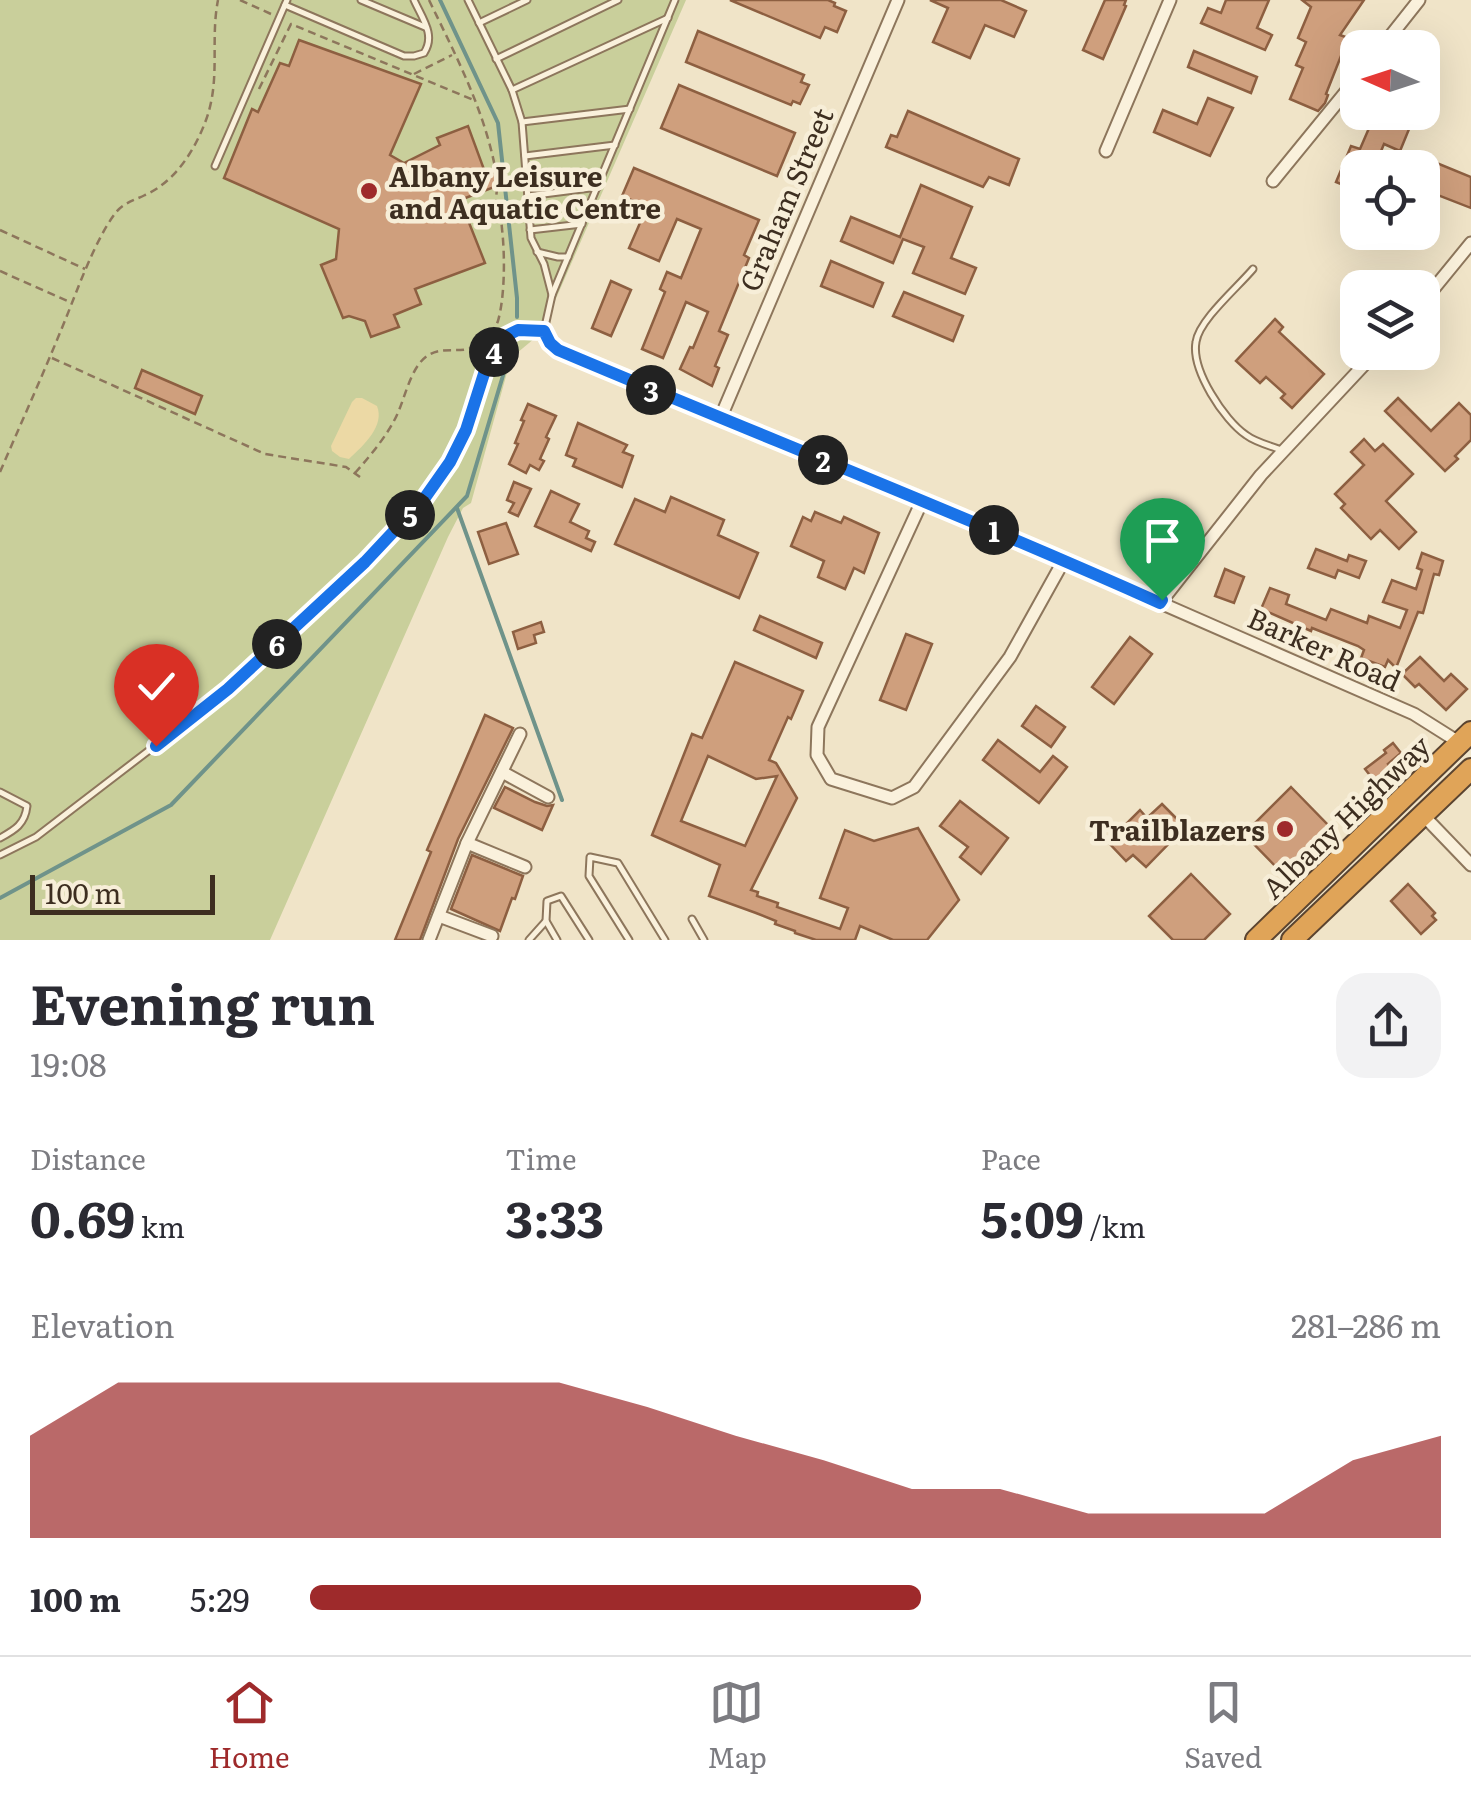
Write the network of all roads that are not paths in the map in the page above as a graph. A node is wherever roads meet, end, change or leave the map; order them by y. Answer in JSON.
{"nodes":[{"id":1,"x":362,"y":0,"type":"edge"},
{"id":2,"x":414,"y":0,"type":"edge"},
{"id":3,"x":468,"y":0,"type":"edge"},
{"id":4,"x":527,"y":0,"type":"edge"},
{"id":5,"x":618,"y":0,"type":"edge"},
{"id":6,"x":675,"y":0,"type":"edge"},
{"id":7,"x":898,"y":0,"type":"edge"},
{"id":8,"x":1170,"y":0,"type":"edge"},
{"id":9,"x":1419,"y":0,"type":"edge"},
{"id":10,"x":286,"y":2,"type":"edge"},
{"id":11,"x":669,"y":17,"type":"junction"},
{"id":12,"x":478,"y":23,"type":"junction"},
{"id":13,"x":428,"y":28,"type":"junction"},
{"id":14,"x":1395,"y":30,"type":"edge"},
{"id":15,"x":496,"y":59,"type":"junction"},
{"id":16,"x":512,"y":90,"type":"junction"},
{"id":17,"x":1340,"y":99,"type":"edge"},
{"id":18,"x":630,"y":109,"type":"junction"},
{"id":19,"x":522,"y":122,"type":"junction"},
{"id":20,"x":615,"y":146,"type":"junction"},
{"id":21,"x":1106,"y":151,"type":"dead end"},
{"id":22,"x":525,"y":156,"type":"junction"},
{"id":23,"x":215,"y":166,"type":"dead end"},
{"id":24,"x":1273,"y":182,"type":"dead end"},
{"id":25,"x":598,"y":187,"type":"junction"},
{"id":26,"x":528,"y":196,"type":"junction"},
{"id":27,"x":582,"y":224,"type":"junction"},
{"id":28,"x":530,"y":230,"type":"junction"},
{"id":29,"x":1471,"y":243,"type":"edge"},
{"id":30,"x":538,"y":252,"type":"junction"},
{"id":31,"x":568,"y":257,"type":"junction"},
{"id":32,"x":1253,"y":269,"type":"dead end"},
{"id":33,"x":1440,"y":281,"type":"edge"},
{"id":34,"x":552,"y":295,"type":"junction"},
{"id":35,"x":544,"y":331,"type":"junction"},
{"id":36,"x":558,"y":350,"type":"joint"},
{"id":37,"x":1359,"y":370,"type":"edge"},
{"id":38,"x":720,"y":419,"type":"junction"},
{"id":39,"x":1284,"y":451,"type":"junction"},
{"id":40,"x":923,"y":500,"type":"junction"},
{"id":41,"x":1064,"y":560,"type":"junction"},
{"id":42,"x":1160,"y":603,"type":"junction"},
{"id":43,"x":520,"y":734,"type":"dead end"},
{"id":44,"x":1466,"y":738,"type":"edge"},
{"id":45,"x":1471,"y":768,"type":"edge"},
{"id":46,"x":502,"y":772,"type":"junction"},
{"id":47,"x":0,"y":792,"type":"edge"},
{"id":48,"x":548,"y":796,"type":"dead end"},
{"id":49,"x":1422,"y":814,"type":"junction"},
{"id":50,"x":0,"y":829,"type":"edge"},
{"id":51,"x":10,"y":833,"type":"junction"},
{"id":52,"x":0,"y":838,"type":"edge"},
{"id":53,"x":467,"y":843,"type":"junction"},
{"id":54,"x":0,"y":855,"type":"edge"},
{"id":55,"x":1471,"y":865,"type":"edge"},
{"id":56,"x":525,"y":867,"type":"dead end"},
{"id":57,"x":439,"y":916,"type":"junction"},
{"id":58,"x":692,"y":919,"type":"dead end"},
{"id":59,"x":546,"y":922,"type":"junction"},
{"id":60,"x":492,"y":936,"type":"dead end"},
{"id":61,"x":429,"y":940,"type":"edge"},
{"id":62,"x":529,"y":940,"type":"edge"},
{"id":63,"x":557,"y":940,"type":"edge"},
{"id":64,"x":589,"y":940,"type":"edge"},
{"id":65,"x":629,"y":940,"type":"edge"},
{"id":66,"x":665,"y":940,"type":"edge"},
{"id":67,"x":704,"y":940,"type":"edge"},
{"id":68,"x":1256,"y":940,"type":"edge"},
{"id":69,"x":1292,"y":940,"type":"edge"}],
"edges":[{"from":1,"to":13,"type":"lane"},
{"from":2,"to":13,"type":"lane"},
{"from":3,"to":12,"type":"lane"},
{"from":4,"to":12,"type":"lane"},
{"from":5,"to":15,"type":"lane"},
{"from":6,"to":11,"type":"lane"},
{"from":7,"to":38,"type":"street","name":"Graham Street"},
{"from":8,"to":21,"type":"street"},
{"from":9,"to":14,"type":"street"},
{"from":10,"to":13,"type":"lane"},
{"from":10,"to":23,"type":"lane"},
{"from":11,"to":16,"type":"lane"},
{"from":11,"to":18,"type":"lane"},
{"from":12,"to":15,"type":"lane"},
{"from":15,"to":16,"type":"lane"},
{"from":16,"to":19,"type":"lane"},
{"from":17,"to":24,"type":"street"},
{"from":18,"to":19,"type":"lane"},
{"from":18,"to":20,"type":"lane"},
{"from":19,"to":22,"type":"lane"},
{"from":20,"to":22,"type":"lane"},
{"from":20,"to":25,"type":"lane"},
{"from":22,"to":26,"type":"lane"},
{"from":25,"to":26,"type":"lane"},
{"from":25,"to":27,"type":"lane"},
{"from":26,"to":28,"type":"lane"},
{"from":27,"to":28,"type":"lane"},
{"from":27,"to":31,"type":"lane"},
{"from":28,"to":30,"type":"lane"},
{"from":29,"to":33,"type":"street"},
{"from":30,"to":31,"type":"lane"},
{"from":30,"to":34,"type":"lane"},
{"from":31,"to":34,"type":"lane"},
{"from":32,"to":39,"type":"lane"},
{"from":34,"to":35,"type":"lane"},
{"from":35,"to":36,"type":"lane"},
{"from":35,"to":54,"type":"lane"},
{"from":36,"to":38,"type":"street","name":"Barker Road"},
{"from":37,"to":39,"type":"street"},
{"from":38,"to":40,"type":"street","name":"Barker Road"},
{"from":39,"to":42,"type":"street"},
{"from":40,"to":41,"type":"street","name":"Barker Road"},
{"from":40,"to":41,"type":"street"},
{"from":41,"to":42,"type":"street","name":"Barker Road"},
{"from":42,"to":44,"type":"street","name":"Barker Road"},
{"from":43,"to":46,"type":"street"},
{"from":44,"to":68,"type":"highway","name":"Albany Highway"},
{"from":45,"to":49,"type":"highway","name":"Albany Highway"},
{"from":46,"to":48,"type":"street"},
{"from":46,"to":53,"type":"street"},
{"from":47,"to":51,"type":"lane"},
{"from":49,"to":55,"type":"street"},
{"from":49,"to":69,"type":"highway","name":"Albany Highway"},
{"from":50,"to":51,"type":"lane"},
{"from":51,"to":52,"type":"lane"},
{"from":53,"to":56,"type":"street"},
{"from":53,"to":57,"type":"street"},
{"from":57,"to":60,"type":"street"},
{"from":57,"to":61,"type":"street"},
{"from":58,"to":67,"type":"lane"},
{"from":59,"to":62,"type":"lane"},
{"from":59,"to":63,"type":"lane"},
{"from":59,"to":64,"type":"lane"},
{"from":65,"to":66,"type":"lane"}]}
